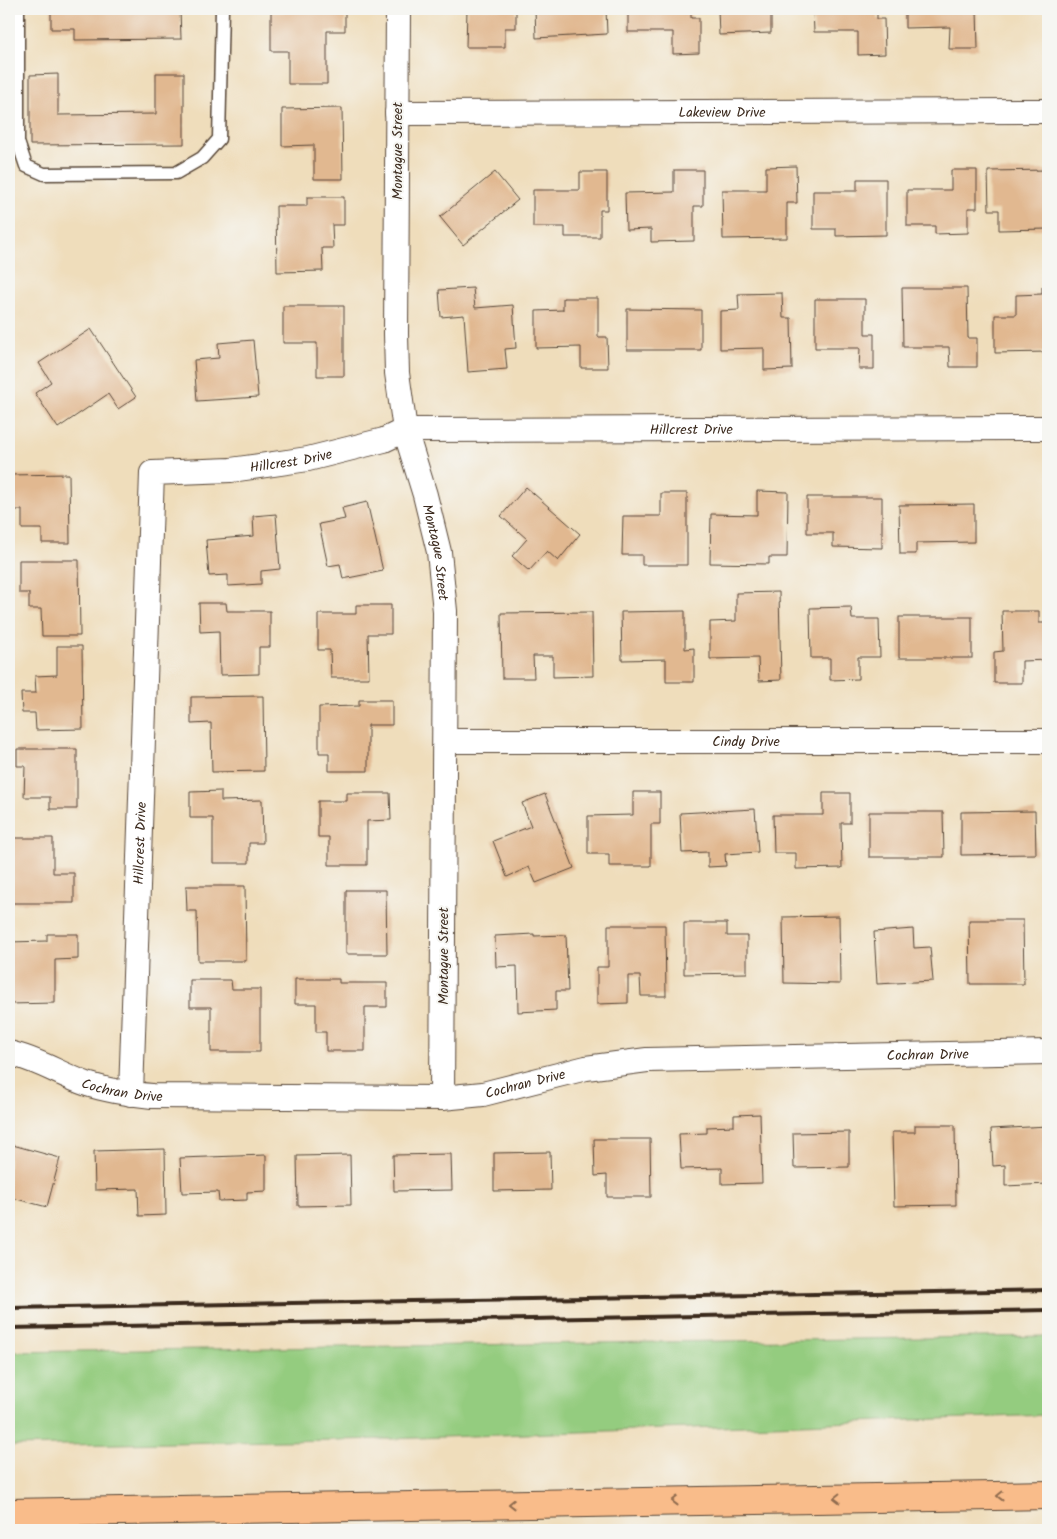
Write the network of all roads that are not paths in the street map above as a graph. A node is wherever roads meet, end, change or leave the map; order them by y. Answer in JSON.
{"nodes":[{"id":1,"x":18,"y":9,"type":"edge"},
{"id":2,"x":222,"y":9,"type":"edge"},
{"id":3,"x":398,"y":9,"type":"edge"},
{"id":4,"x":1048,"y":111,"type":"edge"},
{"id":5,"x":397,"y":113,"type":"junction"},
{"id":6,"x":1048,"y":428,"type":"edge"},
{"id":7,"x":405,"y":430,"type":"junction"},
{"id":8,"x":445,"y":741,"type":"junction"},
{"id":9,"x":1048,"y":741,"type":"edge"},
{"id":10,"x":1048,"y":1052,"type":"edge"},
{"id":11,"x":9,"y":1053,"type":"edge"},
{"id":12,"x":130,"y":1094,"type":"junction"},
{"id":13,"x":442,"y":1098,"type":"junction"},
{"id":14,"x":1048,"y":1495,"type":"edge"},
{"id":15,"x":9,"y":1513,"type":"edge"}],
"edges":[{"from":1,"to":2,"type":"lane"},
{"from":3,"to":5,"type":"street","name":"Montague Street"},
{"from":4,"to":5,"type":"street","name":"Lakeview Drive"},
{"from":5,"to":7,"type":"street","name":"Montague Street"},
{"from":6,"to":7,"type":"street","name":"Hillcrest Drive"},
{"from":7,"to":8,"type":"street","name":"Montague Street"},
{"from":7,"to":12,"type":"street","name":"Hillcrest Drive"},
{"from":8,"to":9,"type":"street","name":"Cindy Drive"},
{"from":8,"to":13,"type":"street","name":"Montague Street"},
{"from":10,"to":13,"type":"street","name":"Cochran Drive"},
{"from":11,"to":12,"type":"street","name":"Cochran Drive"},
{"from":12,"to":13,"type":"street","name":"Cochran Drive"},
{"from":14,"to":15,"type":"highway","one_way":true}]}
